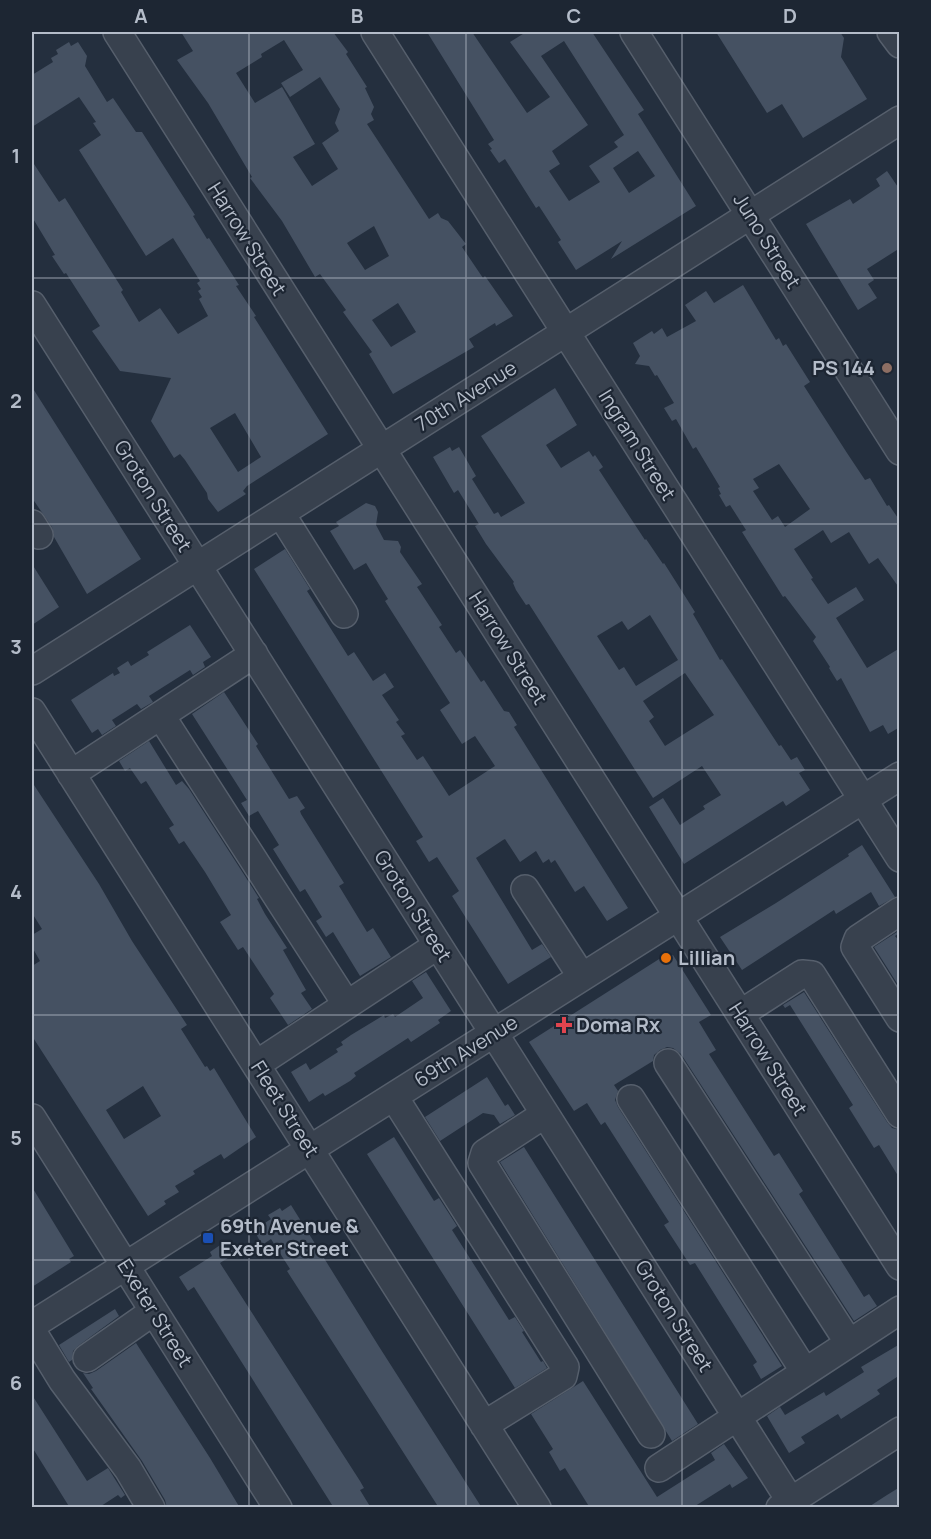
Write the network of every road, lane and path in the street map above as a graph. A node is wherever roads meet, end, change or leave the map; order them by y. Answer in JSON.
{"nodes":[{"id":1,"x":117,"y":32,"type":"edge"},
{"id":2,"x":375,"y":32,"type":"edge"},
{"id":3,"x":634,"y":32,"type":"edge"},
{"id":4,"x":891,"y":32,"type":"edge"},
{"id":5,"x":900,"y":44,"type":"edge"},
{"id":6,"x":900,"y":120,"type":"edge"},
{"id":7,"x":750,"y":214,"type":"junction"},
{"id":8,"x":32,"y":305,"type":"edge"},
{"id":9,"x":566,"y":332,"type":"junction"},
{"id":10,"x":382,"y":449,"type":"junction"},
{"id":11,"x":900,"y":451,"type":"edge"},
{"id":12,"x":281,"y":514,"type":"junction"},
{"id":13,"x":198,"y":566,"type":"junction"},
{"id":14,"x":344,"y":614,"type":"dead end"},
{"id":15,"x":254,"y":654,"type":"junction"},
{"id":16,"x":32,"y":671,"type":"edge"},
{"id":17,"x":32,"y":712,"type":"edge"},
{"id":18,"x":161,"y":716,"type":"junction"},
{"id":19,"x":71,"y":774,"type":"junction"},
{"id":20,"x":900,"y":776,"type":"edge"},
{"id":21,"x":863,"y":800,"type":"junction"},
{"id":22,"x":900,"y":858,"type":"edge"},
{"id":23,"x":525,"y":889,"type":"dead end"},
{"id":24,"x":900,"y":911,"type":"edge"},
{"id":25,"x":678,"y":916,"type":"junction"},
{"id":26,"x":438,"y":945,"type":"junction"},
{"id":27,"x":582,"y":977,"type":"junction"},
{"id":28,"x":347,"y":1005,"type":"junction"},
{"id":29,"x":740,"y":1014,"type":"junction"},
{"id":30,"x":900,"y":1018,"type":"edge"},
{"id":31,"x":494,"y":1033,"type":"junction"},
{"id":32,"x":668,"y":1063,"type":"dead end"},
{"id":33,"x":257,"y":1064,"type":"junction"},
{"id":34,"x":394,"y":1097,"type":"junction"},
{"id":35,"x":631,"y":1099,"type":"dead end"},
{"id":36,"x":545,"y":1114,"type":"junction"},
{"id":37,"x":900,"y":1114,"type":"edge"},
{"id":38,"x":32,"y":1118,"type":"edge"},
{"id":39,"x":310,"y":1150,"type":"junction"},
{"id":40,"x":125,"y":1266,"type":"junction"},
{"id":41,"x":900,"y":1266,"type":"edge"},
{"id":42,"x":900,"y":1310,"type":"edge"},
{"id":43,"x":154,"y":1311,"type":"junction"},
{"id":44,"x":32,"y":1325,"type":"edge"},
{"id":45,"x":32,"y":1331,"type":"edge"},
{"id":46,"x":849,"y":1343,"type":"junction"},
{"id":47,"x":87,"y":1358,"type":"dead end"},
{"id":48,"x":805,"y":1372,"type":"junction"},
{"id":49,"x":737,"y":1417,"type":"junction"},
{"id":50,"x":484,"y":1425,"type":"junction"},
{"id":51,"x":900,"y":1431,"type":"edge"},
{"id":52,"x":651,"y":1434,"type":"dead end"},
{"id":53,"x":659,"y":1468,"type":"dead end"},
{"id":54,"x":788,"y":1505,"type":"edge"},
{"id":55,"x":151,"y":1508,"type":"edge"},
{"id":56,"x":278,"y":1508,"type":"edge"},
{"id":57,"x":537,"y":1508,"type":"edge"}],
"edges":[{"from":1,"to":10,"type":"street","name":"Harrow Street"},
{"from":2,"to":9,"type":"street","name":"Ingram Street"},
{"from":3,"to":7,"type":"street","name":"Juno Street"},
{"from":4,"to":5,"type":"street"},
{"from":6,"to":7,"type":"street","name":"70th Avenue"},
{"from":7,"to":9,"type":"street","name":"70th Avenue"},
{"from":7,"to":11,"type":"street","name":"Juno Street"},
{"from":8,"to":13,"type":"street","name":"Groton Street"},
{"from":9,"to":10,"type":"street","name":"70th Avenue"},
{"from":9,"to":21,"type":"street","name":"Ingram Street"},
{"from":10,"to":12,"type":"street","name":"70th Avenue"},
{"from":10,"to":25,"type":"street","name":"Harrow Street"},
{"from":12,"to":13,"type":"street","name":"70th Avenue"},
{"from":12,"to":14,"type":"street"},
{"from":13,"to":15,"type":"street","name":"Groton Street"},
{"from":13,"to":16,"type":"street","name":"70th Avenue"},
{"from":15,"to":18,"type":"street"},
{"from":15,"to":26,"type":"street","name":"Groton Street"},
{"from":17,"to":19,"type":"street","name":"Fleet Street"},
{"from":18,"to":19,"type":"street"},
{"from":18,"to":28,"type":"street"},
{"from":19,"to":33,"type":"street","name":"Fleet Street"},
{"from":20,"to":21,"type":"street","name":"69th Avenue"},
{"from":21,"to":22,"type":"street","name":"Ingram Street"},
{"from":21,"to":25,"type":"street","name":"69th Avenue"},
{"from":23,"to":27,"type":"street"},
{"from":24,"to":30,"type":"street"},
{"from":25,"to":27,"type":"street","name":"69th Avenue"},
{"from":25,"to":29,"type":"street","name":"Harrow Street"},
{"from":26,"to":28,"type":"street"},
{"from":26,"to":31,"type":"street","name":"Groton Street"},
{"from":27,"to":31,"type":"street","name":"69th Avenue"},
{"from":28,"to":33,"type":"street"},
{"from":29,"to":37,"type":"street"},
{"from":29,"to":41,"type":"street","name":"Harrow Street"},
{"from":31,"to":34,"type":"street","name":"69th Avenue"},
{"from":31,"to":36,"type":"street","name":"Groton Street"},
{"from":32,"to":46,"type":"street"},
{"from":33,"to":39,"type":"street","name":"Fleet Street"},
{"from":34,"to":39,"type":"street","name":"69th Avenue"},
{"from":34,"to":50,"type":"street"},
{"from":35,"to":48,"type":"street"},
{"from":36,"to":49,"type":"street","name":"Groton Street"},
{"from":36,"to":52,"type":"street"},
{"from":38,"to":40,"type":"street","name":"Exeter Street"},
{"from":39,"to":40,"type":"street","name":"69th Avenue"},
{"from":39,"to":50,"type":"street","name":"Fleet Street"},
{"from":40,"to":43,"type":"street","name":"Exeter Street"},
{"from":40,"to":44,"type":"street","name":"69th Avenue"},
{"from":42,"to":46,"type":"street"},
{"from":43,"to":47,"type":"street"},
{"from":43,"to":56,"type":"street","name":"Exeter Street"},
{"from":45,"to":55,"type":"street"},
{"from":46,"to":48,"type":"street"},
{"from":48,"to":49,"type":"street"},
{"from":49,"to":53,"type":"street"},
{"from":49,"to":54,"type":"street","name":"Groton Street"},
{"from":50,"to":57,"type":"street","name":"Fleet Street"},
{"from":51,"to":54,"type":"street"}]}
